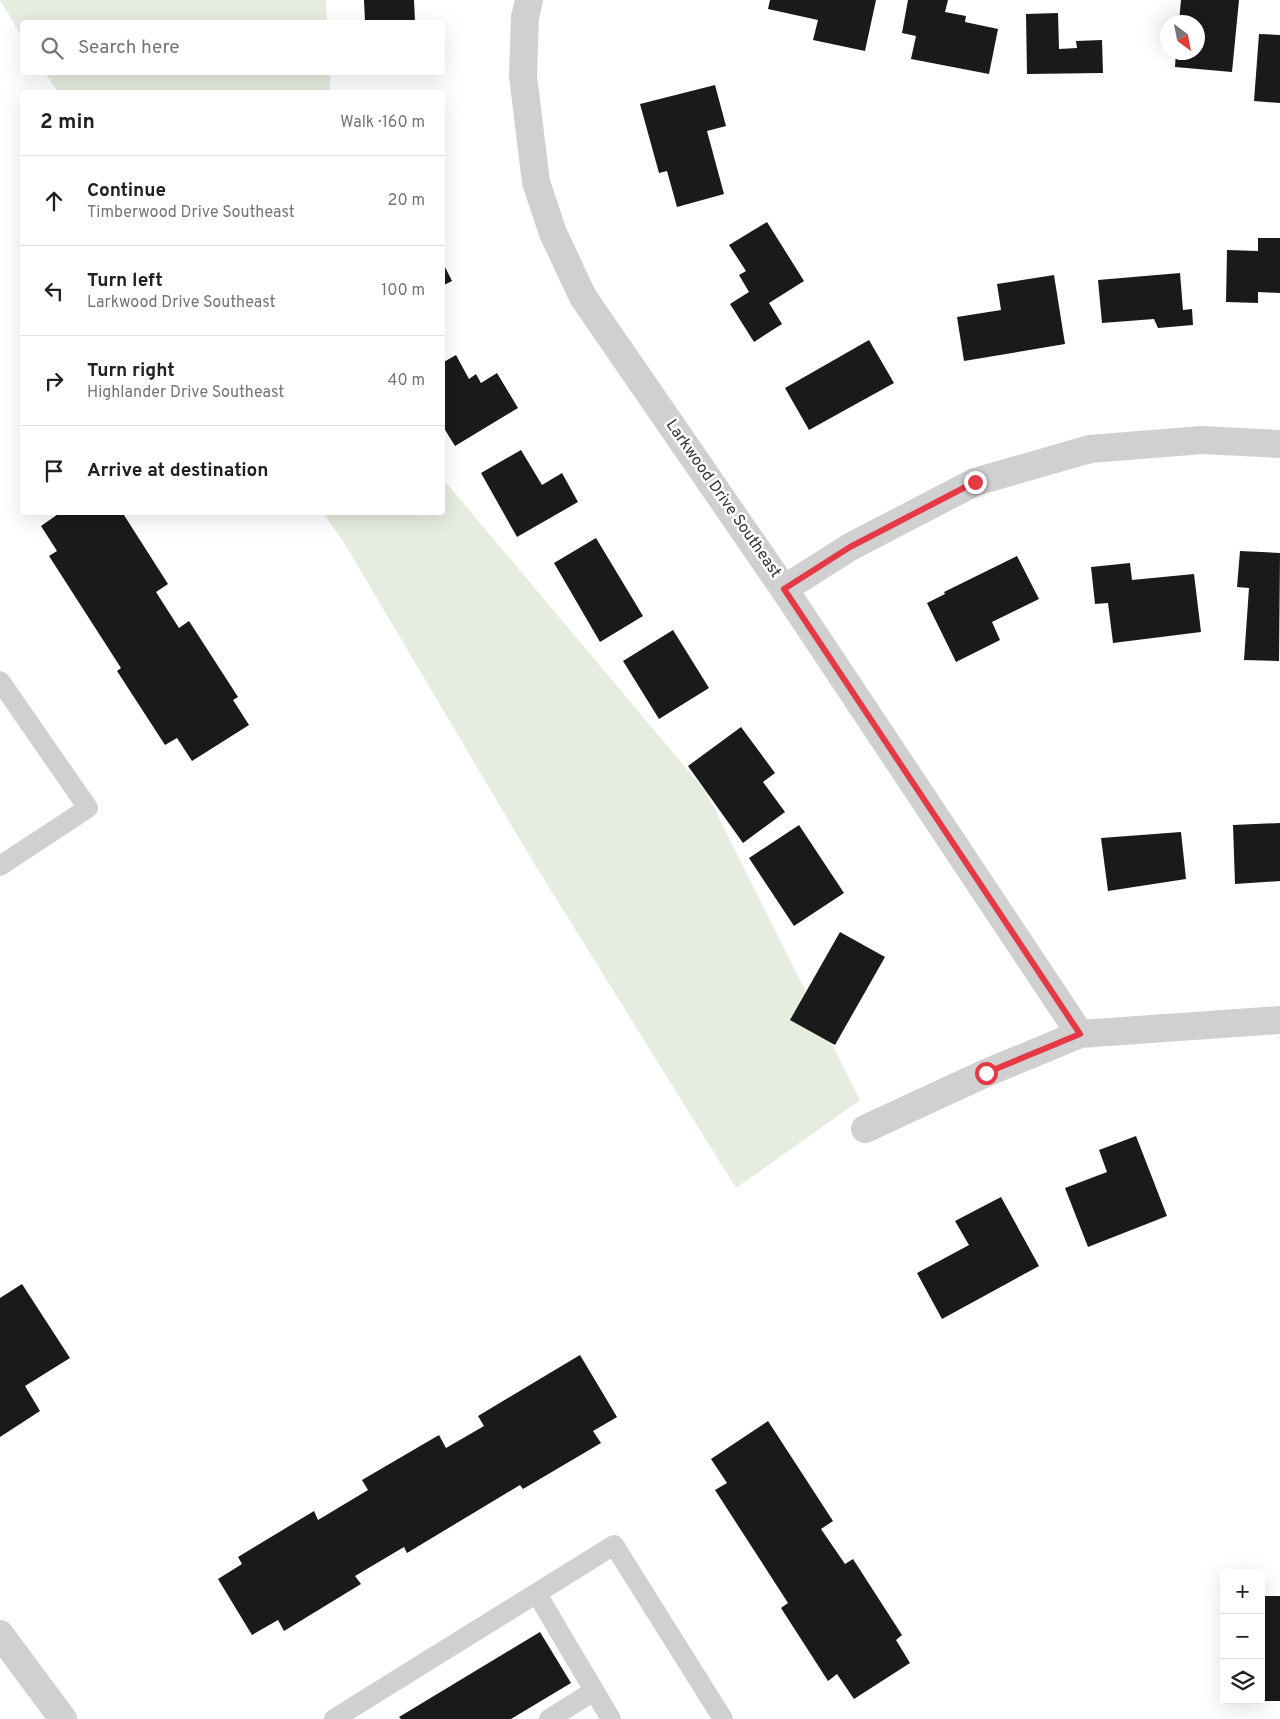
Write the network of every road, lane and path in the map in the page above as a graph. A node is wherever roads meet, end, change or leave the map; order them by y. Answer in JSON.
{"nodes":[{"id":1,"x":529,"y":0,"type":"edge"},
{"id":2,"x":1280,"y":444,"type":"edge"},
{"id":3,"x":784,"y":589,"type":"junction"},
{"id":4,"x":0,"y":681,"type":"edge"},
{"id":5,"x":0,"y":866,"type":"edge"},
{"id":6,"x":1280,"y":1020,"type":"edge"},
{"id":7,"x":1080,"y":1034,"type":"junction"},
{"id":8,"x":865,"y":1129,"type":"dead end"},
{"id":9,"x":536,"y":1594,"type":"junction"},
{"id":10,"x":0,"y":1634,"type":"edge"},
{"id":11,"x":594,"y":1691,"type":"junction"},
{"id":12,"x":62,"y":1719,"type":"edge"},
{"id":13,"x":334,"y":1719,"type":"edge"},
{"id":14,"x":549,"y":1719,"type":"edge"},
{"id":15,"x":611,"y":1719,"type":"edge"},
{"id":16,"x":723,"y":1719,"type":"edge"}],
"edges":[{"from":1,"to":3,"type":"street","name":"Larkwood Drive Southeast"},
{"from":2,"to":3,"type":"street"},
{"from":3,"to":7,"type":"street","name":"Larkwood Drive Southeast"},
{"from":4,"to":5,"type":"lane"},
{"from":6,"to":7,"type":"street"},
{"from":7,"to":8,"type":"street"},
{"from":9,"to":11,"type":"lane"},
{"from":9,"to":13,"type":"lane"},
{"from":9,"to":16,"type":"lane"},
{"from":10,"to":12,"type":"street"},
{"from":11,"to":14,"type":"lane"},
{"from":11,"to":15,"type":"lane"}]}
